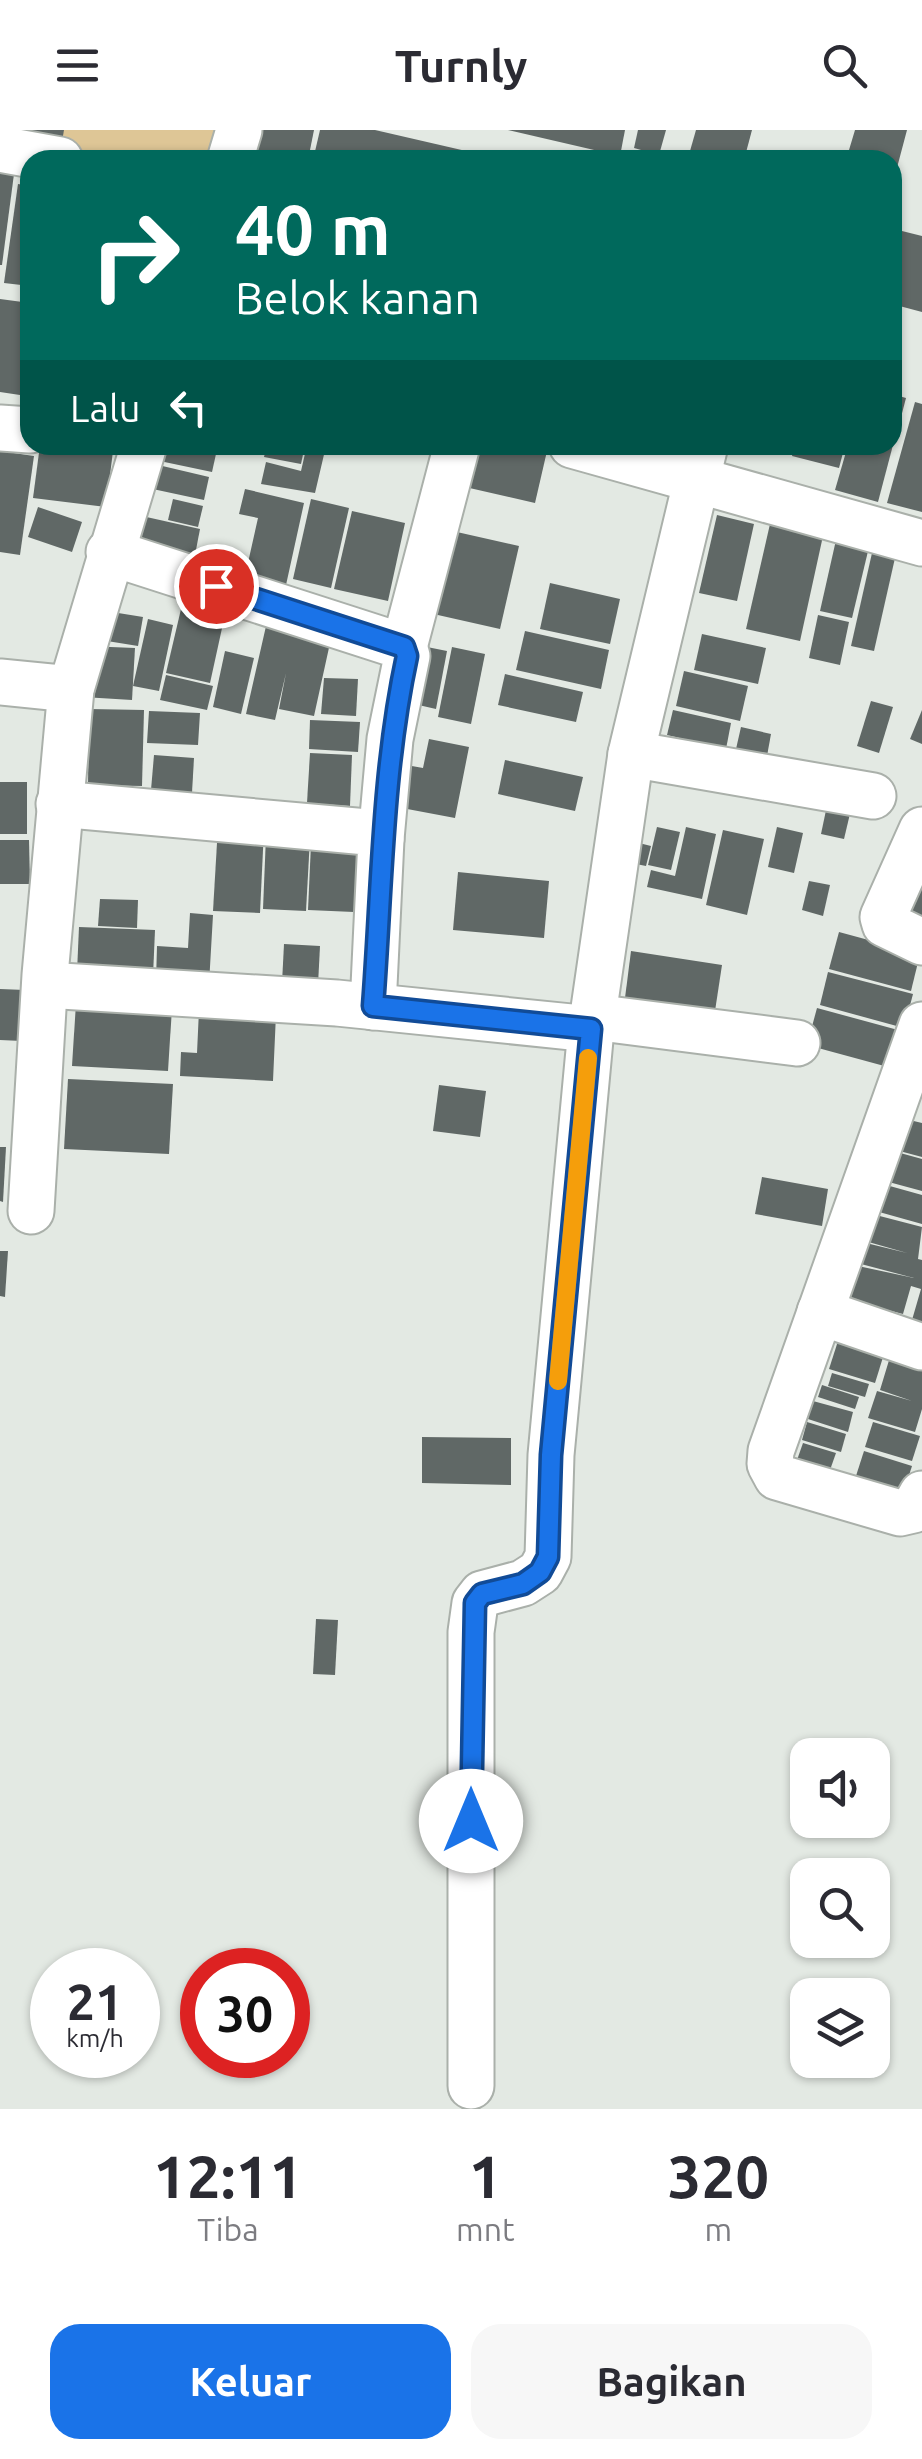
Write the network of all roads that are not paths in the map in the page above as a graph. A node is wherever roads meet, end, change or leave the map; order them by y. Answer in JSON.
{"nodes":[{"id":1,"x":141,"y":455,"type":"edge"},
{"id":2,"x":454,"y":455,"type":"edge"},
{"id":3,"x":639,"y":455,"type":"edge"},
{"id":4,"x":700,"y":464,"type":"edge"},
{"id":5,"x":922,"y":543,"type":"edge"},
{"id":6,"x":110,"y":552,"type":"junction"},
{"id":7,"x":404,"y":647,"type":"junction"},
{"id":8,"x":0,"y":682,"type":"edge"},
{"id":9,"x":70,"y":688,"type":"junction"},
{"id":10,"x":631,"y":754,"type":"junction"},
{"id":11,"x":873,"y":796,"type":"dead end"},
{"id":12,"x":59,"y":804,"type":"junction"},
{"id":13,"x":922,"y":830,"type":"edge"},
{"id":14,"x":382,"y":839,"type":"junction"},
{"id":15,"x":922,"y":942,"type":"edge"},
{"id":16,"x":45,"y":985,"type":"junction"},
{"id":17,"x":373,"y":1006,"type":"junction"},
{"id":18,"x":592,"y":1023,"type":"junction"},
{"id":19,"x":922,"y":1026,"type":"edge"},
{"id":20,"x":797,"y":1044,"type":"dead end"},
{"id":21,"x":31,"y":1211,"type":"dead end"},
{"id":22,"x":820,"y":1312,"type":"junction"},
{"id":23,"x":922,"y":1347,"type":"edge"},
{"id":24,"x":922,"y":1494,"type":"edge"},
{"id":25,"x":470,"y":2086,"type":"dead end"}],
"edges":[{"from":1,"to":6,"type":"street"},
{"from":2,"to":7,"type":"street"},
{"from":3,"to":4,"type":"street"},
{"from":4,"to":5,"type":"street"},
{"from":4,"to":10,"type":"street"},
{"from":6,"to":7,"type":"street"},
{"from":6,"to":9,"type":"street"},
{"from":7,"to":14,"type":"street"},
{"from":8,"to":9,"type":"street"},
{"from":9,"to":12,"type":"street"},
{"from":10,"to":11,"type":"street"},
{"from":10,"to":18,"type":"street"},
{"from":12,"to":14,"type":"street"},
{"from":12,"to":16,"type":"street"},
{"from":13,"to":15,"type":"street"},
{"from":14,"to":17,"type":"street"},
{"from":16,"to":17,"type":"street"},
{"from":16,"to":21,"type":"street"},
{"from":17,"to":18,"type":"street"},
{"from":18,"to":20,"type":"street"},
{"from":18,"to":25,"type":"street"},
{"from":19,"to":22,"type":"street"},
{"from":22,"to":23,"type":"street"},
{"from":22,"to":24,"type":"street"}]}
